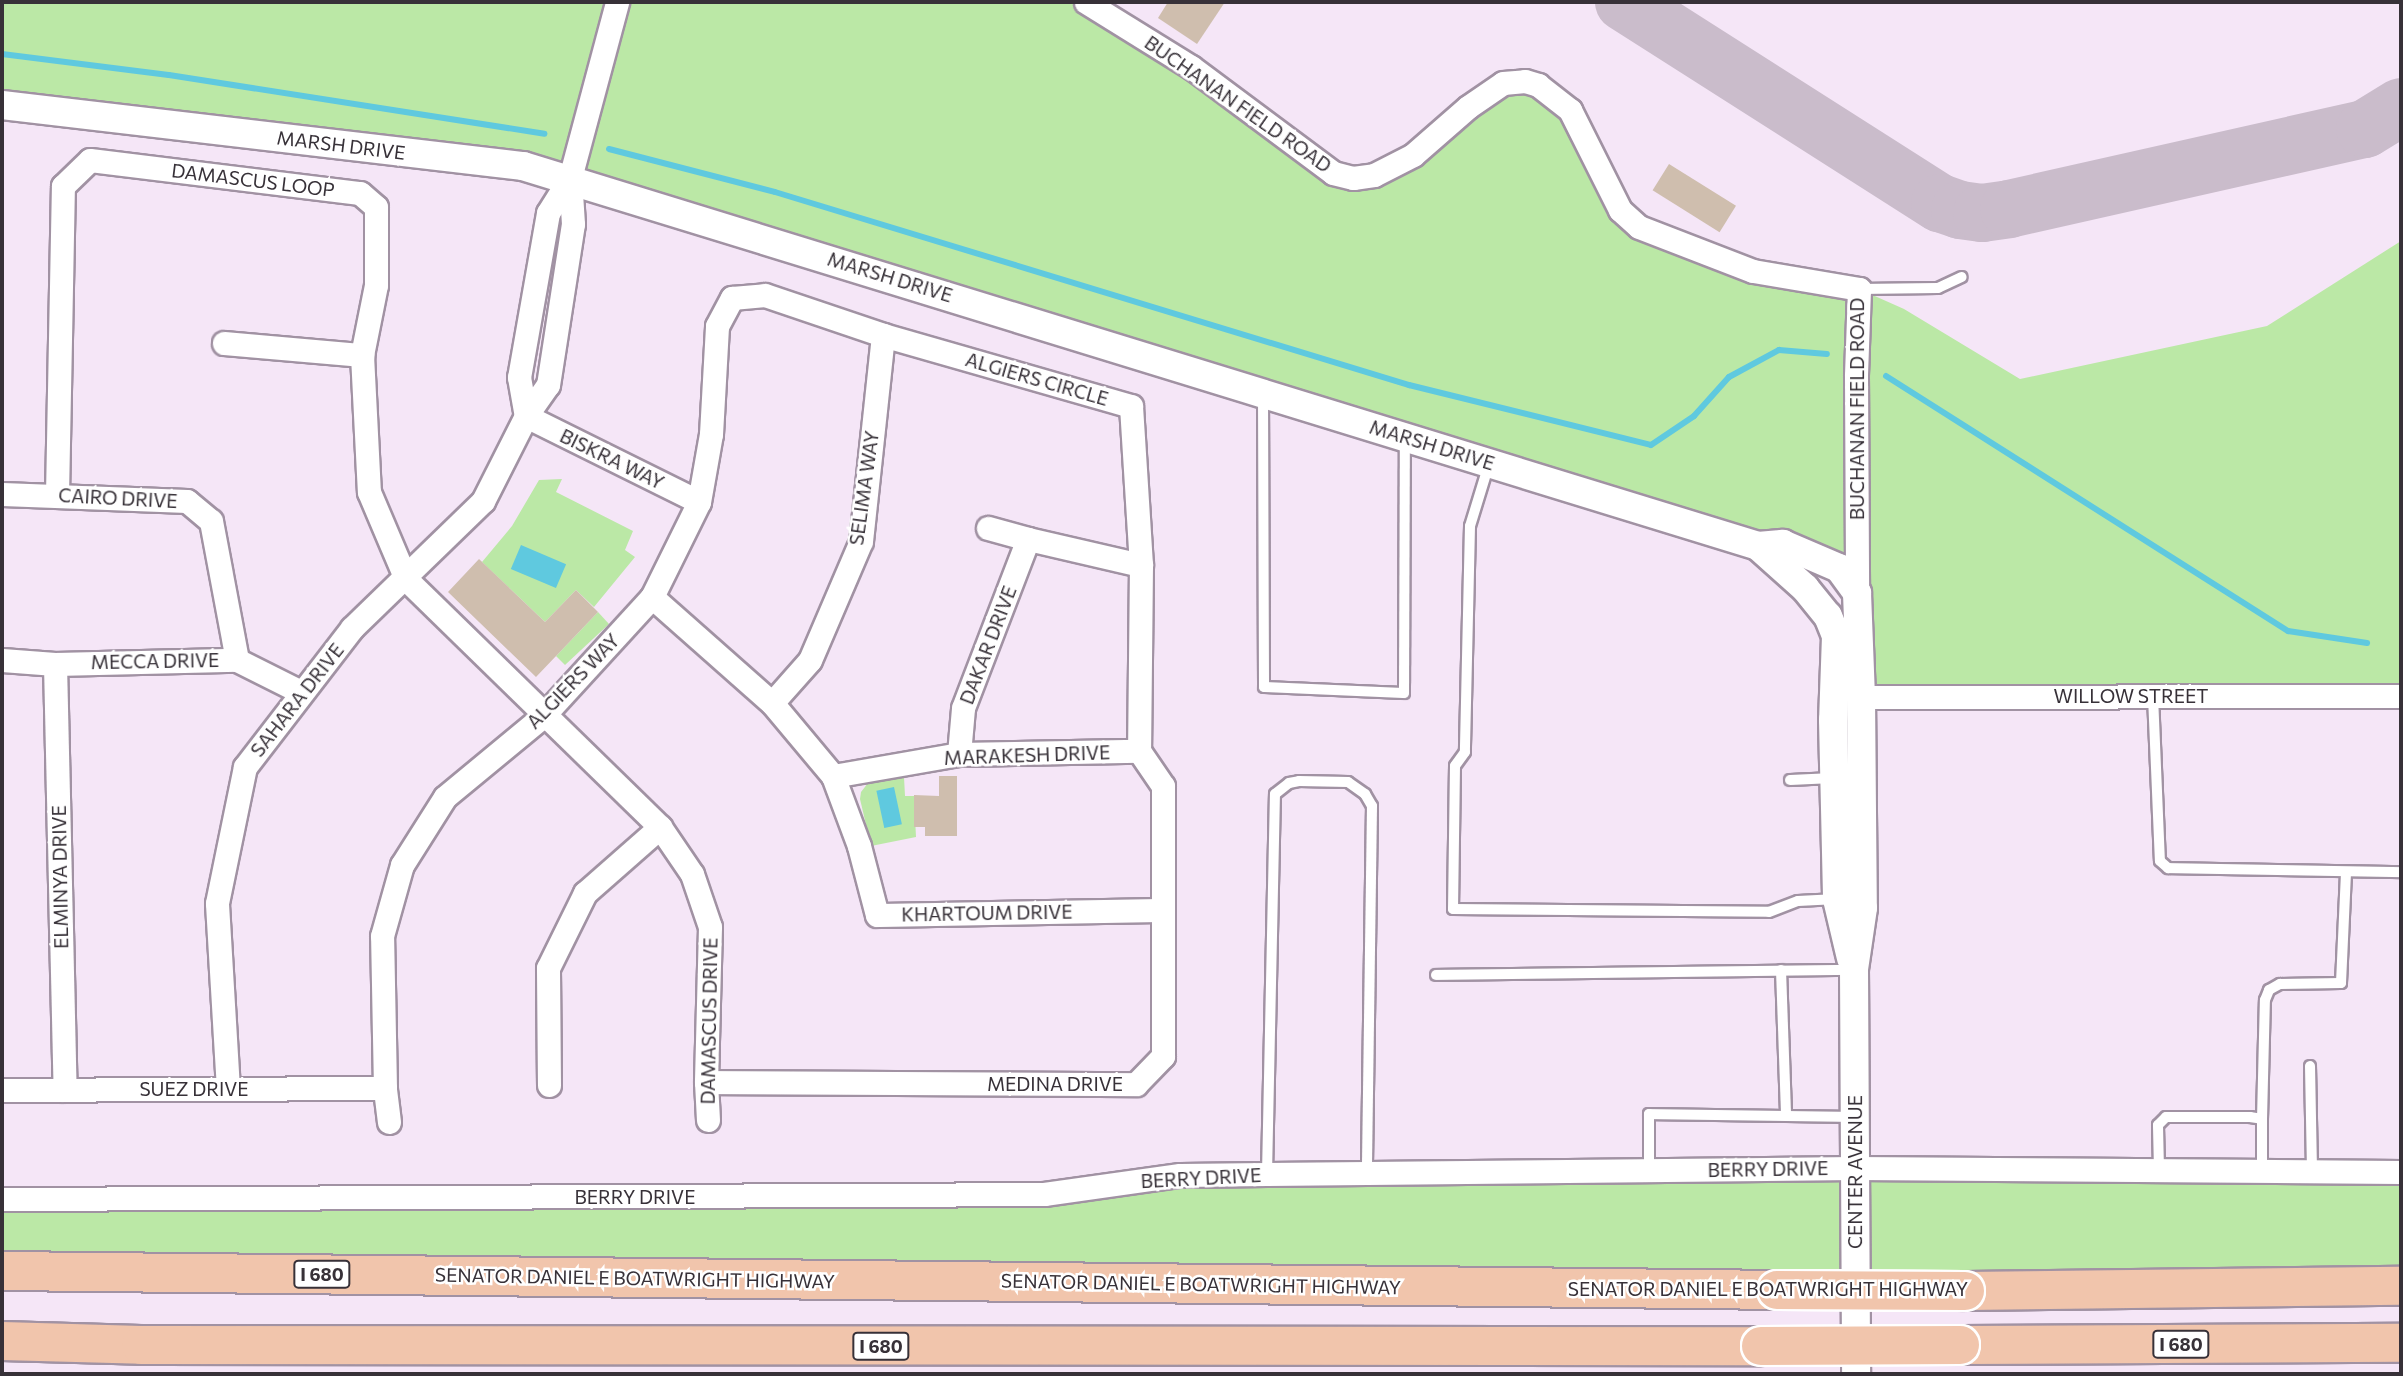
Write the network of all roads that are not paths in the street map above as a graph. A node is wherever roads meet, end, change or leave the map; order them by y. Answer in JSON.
{"nodes":[{"id":1,"x":617,"y":2,"type":"edge"},
{"id":2,"x":1086,"y":2,"type":"edge"},
{"id":3,"x":2,"y":105,"type":"edge"},
{"id":4,"x":570,"y":178,"type":"junction"},
{"id":5,"x":1962,"y":277,"type":"dead end"},
{"id":6,"x":1858,"y":289,"type":"junction"},
{"id":7,"x":732,"y":298,"type":"joint"},
{"id":8,"x":883,"y":335,"type":"junction"},
{"id":9,"x":224,"y":343,"type":"dead end"},
{"id":10,"x":362,"y":355,"type":"junction"},
{"id":11,"x":1263,"y":393,"type":"junction"},
{"id":12,"x":526,"y":416,"type":"junction"},
{"id":13,"x":1405,"y":438,"type":"junction"},
{"id":14,"x":1489,"y":464,"type":"junction"},
{"id":15,"x":2,"y":494,"type":"edge"},
{"id":16,"x":57,"y":495,"type":"junction"},
{"id":17,"x":699,"y":502,"type":"junction"},
{"id":18,"x":988,"y":528,"type":"dead end"},
{"id":19,"x":1028,"y":539,"type":"junction"},
{"id":20,"x":1758,"y":546,"type":"junction"},
{"id":21,"x":1141,"y":565,"type":"junction"},
{"id":22,"x":406,"y":579,"type":"junction"},
{"id":23,"x":1857,"y":593,"type":"junction"},
{"id":24,"x":652,"y":597,"type":"junction"},
{"id":25,"x":1828,"y":616,"type":"joint"},
{"id":26,"x":2,"y":660,"type":"edge"},
{"id":27,"x":237,"y":660,"type":"junction"},
{"id":28,"x":55,"y":664,"type":"junction"},
{"id":29,"x":301,"y":692,"type":"junction"},
{"id":30,"x":2401,"y":695,"type":"edge"},
{"id":31,"x":2153,"y":696,"type":"junction"},
{"id":32,"x":1861,"y":697,"type":"junction"},
{"id":33,"x":772,"y":703,"type":"junction"},
{"id":34,"x":543,"y":716,"type":"junction"},
{"id":35,"x":1139,"y":751,"type":"junction"},
{"id":36,"x":958,"y":754,"type":"junction"},
{"id":37,"x":833,"y":776,"type":"junction"},
{"id":38,"x":1833,"y":778,"type":"junction"},
{"id":39,"x":1790,"y":780,"type":"dead end"},
{"id":40,"x":660,"y":827,"type":"junction"},
{"id":41,"x":2346,"y":872,"type":"junction"},
{"id":42,"x":2401,"y":872,"type":"edge"},
{"id":43,"x":1837,"y":899,"type":"junction"},
{"id":44,"x":1162,"y":910,"type":"junction"},
{"id":45,"x":1781,"y":970,"type":"junction"},
{"id":46,"x":1854,"y":970,"type":"junction"},
{"id":47,"x":1436,"y":975,"type":"dead end"},
{"id":48,"x":2310,"y":1066,"type":"dead end"},
{"id":49,"x":706,"y":1082,"type":"junction"},
{"id":50,"x":549,"y":1085,"type":"dead end"},
{"id":51,"x":385,"y":1088,"type":"junction"},
{"id":52,"x":228,"y":1089,"type":"junction"},
{"id":53,"x":2,"y":1090,"type":"edge"},
{"id":54,"x":65,"y":1090,"type":"junction"},
{"id":55,"x":1786,"y":1116,"type":"junction"},
{"id":56,"x":1855,"y":1117,"type":"junction"},
{"id":57,"x":2262,"y":1119,"type":"junction"},
{"id":58,"x":708,"y":1120,"type":"dead end"},
{"id":59,"x":389,"y":1122,"type":"dead end"},
{"id":60,"x":1855,"y":1168,"type":"junction"},
{"id":61,"x":1649,"y":1171,"type":"junction"},
{"id":62,"x":2159,"y":1171,"type":"junction"},
{"id":63,"x":2262,"y":1171,"type":"junction"},
{"id":64,"x":2312,"y":1172,"type":"junction"},
{"id":65,"x":2401,"y":1172,"type":"edge"},
{"id":66,"x":1367,"y":1173,"type":"junction"},
{"id":67,"x":1267,"y":1174,"type":"junction"},
{"id":68,"x":2,"y":1199,"type":"edge"},
{"id":69,"x":2,"y":1271,"type":"edge"},
{"id":70,"x":2401,"y":1286,"type":"edge"},
{"id":71,"x":2,"y":1341,"type":"edge"},
{"id":72,"x":2401,"y":1343,"type":"edge"},
{"id":73,"x":141,"y":1345,"type":"junction"},
{"id":74,"x":2,"y":1358,"type":"edge"},
{"id":75,"x":1856,"y":1374,"type":"edge"}],
"edges":[{"from":1,"to":4,"type":"street"},
{"from":2,"to":6,"type":"street","name":"BUCHANAN FIELD ROAD"},
{"from":3,"to":4,"type":"street","name":"MARSH DRIVE"},
{"from":4,"to":11,"type":"street","name":"MARSH DRIVE"},
{"from":4,"to":12,"type":"street"},
{"from":5,"to":6,"type":"lane"},
{"from":6,"to":23,"type":"street","name":"BUCHANAN FIELD ROAD"},
{"from":7,"to":8,"type":"street","name":"ALGIERS CIRCLE"},
{"from":7,"to":17,"type":"street","name":"ALGIERS WAY"},
{"from":8,"to":21,"type":"street","name":"ALGIERS CIRCLE"},
{"from":8,"to":33,"type":"street","name":"SELIMA WAY"},
{"from":9,"to":10,"type":"street"},
{"from":10,"to":16,"type":"street","name":"DAMASCUS LOOP"},
{"from":10,"to":22,"type":"street","name":"DAMASCUS LOOP"},
{"from":11,"to":13,"type":"street","name":"MARSH DRIVE"},
{"from":11,"to":13,"type":"lane"},
{"from":12,"to":17,"type":"street","name":"BISKRA WAY"},
{"from":12,"to":22,"type":"street","name":"SAHARA DRIVE"},
{"from":13,"to":14,"type":"street","name":"MARSH DRIVE"},
{"from":14,"to":20,"type":"street","name":"MARSH DRIVE"},
{"from":14,"to":43,"type":"lane"},
{"from":15,"to":16,"type":"street","name":"CAIRO DRIVE"},
{"from":16,"to":27,"type":"street","name":"CAIRO DRIVE"},
{"from":17,"to":24,"type":"street","name":"ALGIERS WAY"},
{"from":18,"to":19,"type":"street"},
{"from":19,"to":21,"type":"street"},
{"from":19,"to":36,"type":"street","name":"DAKAR DRIVE"},
{"from":20,"to":23,"type":"street","name":"MARSH DRIVE"},
{"from":20,"to":25,"type":"street","name":"MARSH DRIVE"},
{"from":21,"to":35,"type":"street","name":"ALGIERS CIRCLE"},
{"from":22,"to":29,"type":"street","name":"SAHARA DRIVE"},
{"from":22,"to":34,"type":"street","name":"DAMASCUS DRIVE"},
{"from":23,"to":32,"type":"street","name":"CENTER AVENUE"},
{"from":24,"to":33,"type":"street","name":"KHARTOUM DRIVE"},
{"from":24,"to":34,"type":"street","name":"ALGIERS WAY"},
{"from":25,"to":38,"type":"street","name":"CENTER AVENUE"},
{"from":26,"to":28,"type":"street","name":"MECCA DRIVE"},
{"from":27,"to":28,"type":"street","name":"MECCA DRIVE"},
{"from":27,"to":29,"type":"street","name":"MECCA DRIVE"},
{"from":28,"to":54,"type":"street","name":"ELMINYA DRIVE"},
{"from":29,"to":52,"type":"street","name":"SAHARA DRIVE"},
{"from":30,"to":31,"type":"street","name":"WILLOW STREET"},
{"from":31,"to":32,"type":"street","name":"WILLOW STREET"},
{"from":31,"to":41,"type":"lane"},
{"from":32,"to":46,"type":"street","name":"CENTER AVENUE"},
{"from":33,"to":37,"type":"street","name":"KHARTOUM DRIVE"},
{"from":34,"to":40,"type":"street","name":"DAMASCUS DRIVE"},
{"from":34,"to":51,"type":"street","name":"ALGIERS WAY"},
{"from":35,"to":36,"type":"street","name":"MARAKESH DRIVE"},
{"from":35,"to":44,"type":"street","name":"MEDINA DRIVE"},
{"from":36,"to":37,"type":"street","name":"MARAKESH DRIVE"},
{"from":37,"to":44,"type":"street","name":"KHARTOUM DRIVE"},
{"from":38,"to":39,"type":"lane"},
{"from":38,"to":43,"type":"street","name":"CENTER AVENUE"},
{"from":40,"to":49,"type":"street","name":"DAMASCUS DRIVE"},
{"from":40,"to":50,"type":"street"},
{"from":41,"to":42,"type":"lane"},
{"from":41,"to":57,"type":"lane"},
{"from":43,"to":46,"type":"street","name":"CENTER AVENUE"},
{"from":44,"to":49,"type":"street","name":"MEDINA DRIVE"},
{"from":45,"to":46,"type":"lane"},
{"from":45,"to":47,"type":"lane"},
{"from":45,"to":55,"type":"lane"},
{"from":46,"to":56,"type":"street","name":"CENTER AVENUE"},
{"from":48,"to":64,"type":"lane"},
{"from":49,"to":58,"type":"street","name":"DAMASCUS DRIVE"},
{"from":51,"to":52,"type":"street","name":"SUEZ DRIVE"},
{"from":51,"to":59,"type":"street","name":"ALGIERS WAY"},
{"from":52,"to":54,"type":"street","name":"SUEZ DRIVE"},
{"from":53,"to":54,"type":"street","name":"SUEZ DRIVE"},
{"from":55,"to":56,"type":"lane"},
{"from":55,"to":61,"type":"lane"},
{"from":56,"to":60,"type":"street","name":"CENTER AVENUE"},
{"from":57,"to":62,"type":"lane"},
{"from":57,"to":63,"type":"lane"},
{"from":60,"to":61,"type":"street","name":"BERRY DRIVE"},
{"from":60,"to":62,"type":"street","name":"BERRY DRIVE"},
{"from":60,"to":75,"type":"street","name":"CENTER AVENUE"},
{"from":61,"to":66,"type":"street","name":"BERRY DRIVE"},
{"from":62,"to":63,"type":"street","name":"BERRY DRIVE"},
{"from":63,"to":64,"type":"street","name":"BERRY DRIVE"},
{"from":64,"to":65,"type":"street","name":"BERRY DRIVE"},
{"from":66,"to":67,"type":"street","name":"BERRY DRIVE"},
{"from":66,"to":67,"type":"lane"},
{"from":67,"to":68,"type":"street","name":"BERRY DRIVE"},
{"from":69,"to":70,"type":"highway","name":"SENATOR DANIEL E BOATWRIGHT HIGHWAY","number":"I 680","bridge":true},
{"from":71,"to":73,"type":"highway","number":"I 680"},
{"from":72,"to":73,"type":"highway","number":"I 680","bridge":true},
{"from":73,"to":74,"type":"highway"}]}
